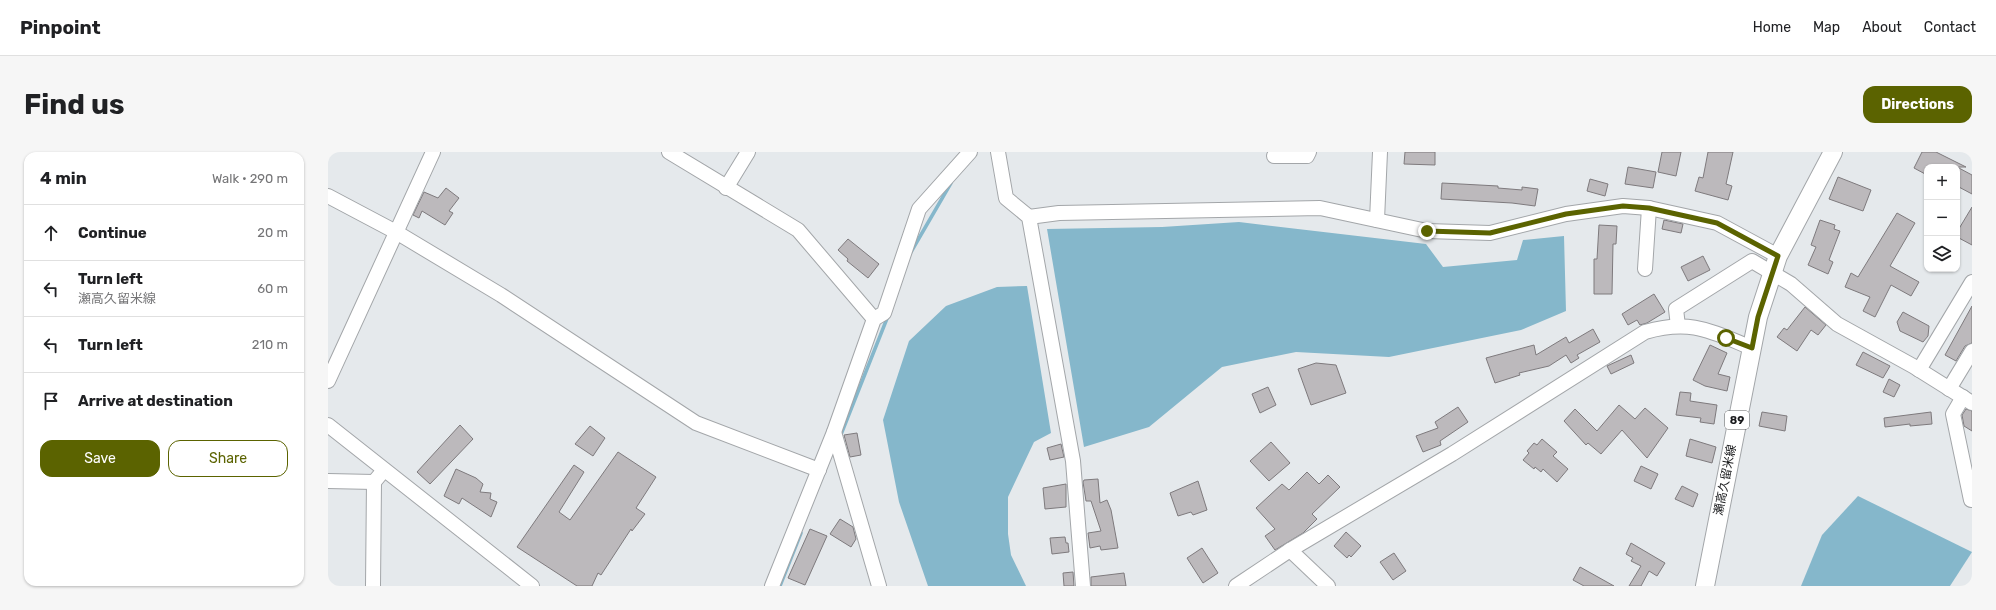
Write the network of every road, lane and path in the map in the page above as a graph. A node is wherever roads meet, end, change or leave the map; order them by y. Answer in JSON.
{"nodes":[{"id":1,"x":433,"y":152,"type":"edge"},
{"id":2,"x":669,"y":152,"type":"edge"},
{"id":3,"x":748,"y":152,"type":"edge"},
{"id":4,"x":970,"y":152,"type":"edge"},
{"id":5,"x":998,"y":152,"type":"edge"},
{"id":6,"x":1309,"y":152,"type":"edge"},
{"id":7,"x":1380,"y":152,"type":"edge"},
{"id":8,"x":1833,"y":152,"type":"edge"},
{"id":9,"x":1274,"y":156,"type":"dead end"},
{"id":10,"x":726,"y":188,"type":"junction"},
{"id":11,"x":328,"y":196,"type":"edge"},
{"id":12,"x":1649,"y":208,"type":"junction"},
{"id":13,"x":1029,"y":217,"type":"junction"},
{"id":14,"x":1377,"y":220,"type":"junction"},
{"id":15,"x":396,"y":232,"type":"junction"},
{"id":16,"x":1775,"y":264,"type":"junction"},
{"id":17,"x":1645,"y":269,"type":"dead end"},
{"id":18,"x":1972,"y":282,"type":"edge"},
{"id":19,"x":874,"y":319,"type":"junction"},
{"id":20,"x":1678,"y":326,"type":"junction"},
{"id":21,"x":1752,"y":348,"type":"junction"},
{"id":22,"x":1972,"y":351,"type":"edge"},
{"id":23,"x":1919,"y":370,"type":"junction"},
{"id":24,"x":328,"y":381,"type":"edge"},
{"id":25,"x":1949,"y":389,"type":"junction"},
{"id":26,"x":1968,"y":400,"type":"edge"},
{"id":27,"x":328,"y":425,"type":"edge"},
{"id":28,"x":834,"y":432,"type":"junction"},
{"id":29,"x":384,"y":470,"type":"junction"},
{"id":30,"x":819,"y":470,"type":"junction"},
{"id":31,"x":328,"y":482,"type":"edge"},
{"id":32,"x":374,"y":482,"type":"junction"},
{"id":33,"x":1971,"y":500,"type":"edge"},
{"id":34,"x":1290,"y":550,"type":"junction"},
{"id":35,"x":373,"y":586,"type":"edge"},
{"id":36,"x":532,"y":586,"type":"edge"},
{"id":37,"x":772,"y":586,"type":"edge"},
{"id":38,"x":879,"y":586,"type":"edge"},
{"id":39,"x":1083,"y":586,"type":"edge"},
{"id":40,"x":1236,"y":586,"type":"edge"},
{"id":41,"x":1328,"y":586,"type":"edge"},
{"id":42,"x":1705,"y":586,"type":"edge"}],
"edges":[{"from":1,"to":15,"type":"street"},
{"from":2,"to":10,"type":"street"},
{"from":3,"to":10,"type":"street"},
{"from":4,"to":19,"type":"street"},
{"from":5,"to":13,"type":"street"},
{"from":6,"to":9,"type":"street"},
{"from":7,"to":14,"type":"street"},
{"from":8,"to":16,"type":"main road","name":"瀬高久留米線","number":"89"},
{"from":10,"to":19,"type":"street"},
{"from":11,"to":15,"type":"street"},
{"from":12,"to":14,"type":"street"},
{"from":12,"to":16,"type":"street"},
{"from":12,"to":17,"type":"street"},
{"from":13,"to":14,"type":"street"},
{"from":13,"to":39,"type":"street"},
{"from":15,"to":24,"type":"street"},
{"from":15,"to":30,"type":"street"},
{"from":16,"to":20,"type":"street"},
{"from":16,"to":21,"type":"main road","name":"瀬高久留米線","number":"89"},
{"from":16,"to":23,"type":"street"},
{"from":18,"to":23,"type":"street"},
{"from":19,"to":28,"type":"street"},
{"from":20,"to":21,"type":"street"},
{"from":20,"to":34,"type":"street"},
{"from":21,"to":42,"type":"main road","name":"瀬高久留米線","number":"89"},
{"from":22,"to":25,"type":"street"},
{"from":23,"to":25,"type":"street"},
{"from":25,"to":26,"type":"street"},
{"from":26,"to":33,"type":"street"},
{"from":27,"to":29,"type":"street"},
{"from":28,"to":30,"type":"street"},
{"from":28,"to":38,"type":"street"},
{"from":29,"to":32,"type":"street"},
{"from":29,"to":36,"type":"street"},
{"from":30,"to":37,"type":"street"},
{"from":31,"to":32,"type":"street"},
{"from":32,"to":35,"type":"street"},
{"from":34,"to":40,"type":"street"},
{"from":34,"to":41,"type":"street"}]}
